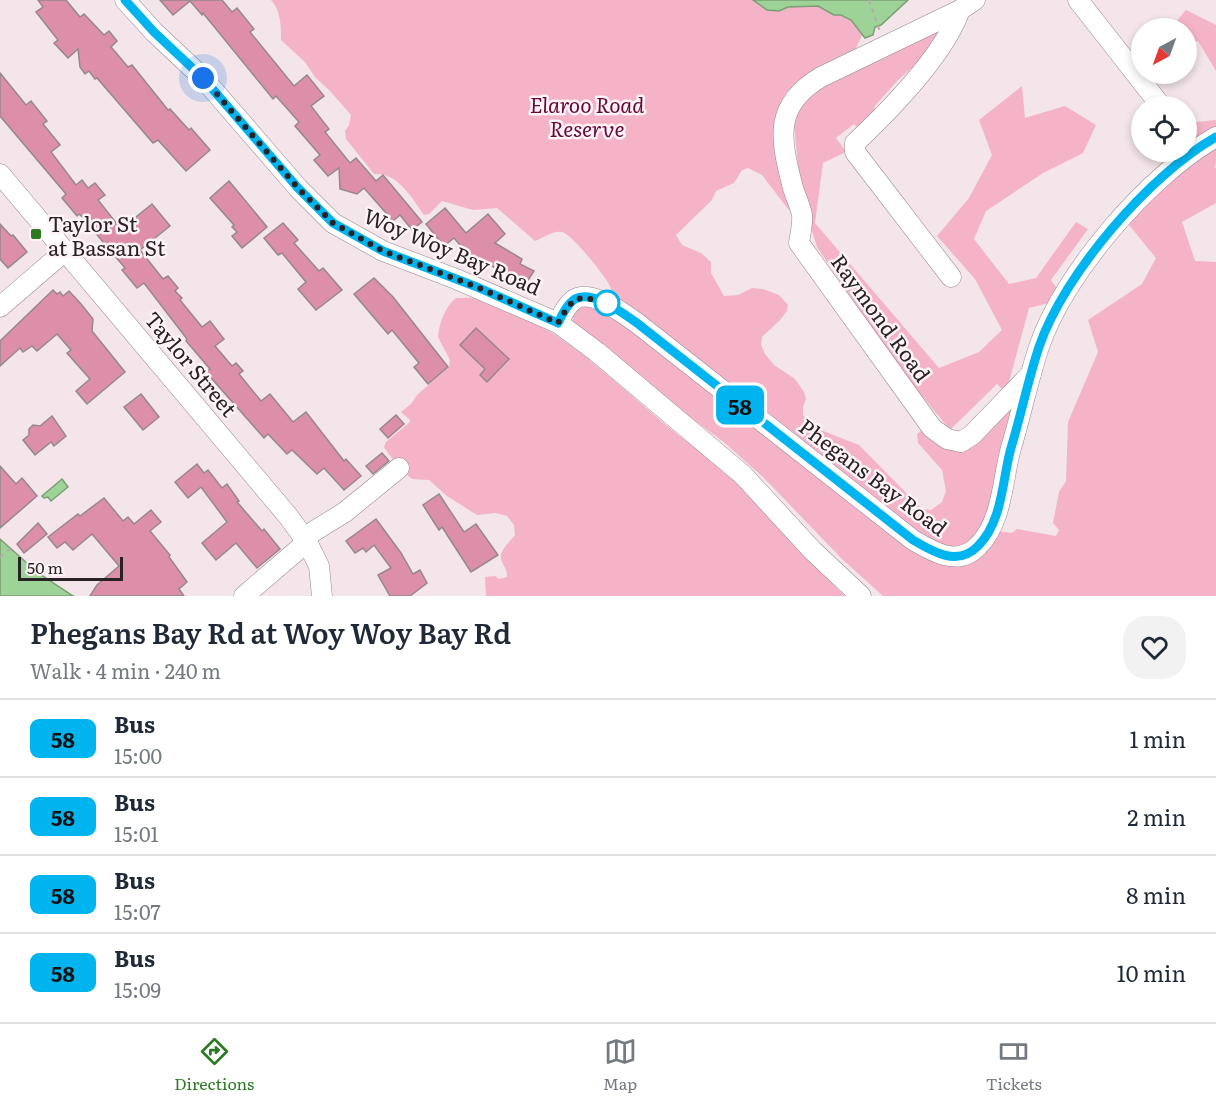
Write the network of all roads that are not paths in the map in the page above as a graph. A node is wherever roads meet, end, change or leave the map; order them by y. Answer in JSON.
{"nodes":[{"id":1,"x":125,"y":0,"type":"edge"},
{"id":2,"x":1078,"y":0,"type":"edge"},
{"id":3,"x":960,"y":5,"type":"edge"},
{"id":4,"x":1153,"y":96,"type":"edge"},
{"id":5,"x":1216,"y":137,"type":"edge"},
{"id":6,"x":1197,"y":142,"type":"edge"},
{"id":7,"x":1174,"y":162,"type":"edge"},
{"id":8,"x":0,"y":174,"type":"edge"},
{"id":9,"x":65,"y":251,"type":"junction"},
{"id":10,"x":951,"y":278,"type":"dead end"},
{"id":11,"x":0,"y":307,"type":"edge"},
{"id":12,"x":558,"y":323,"type":"junction"},
{"id":13,"x":1033,"y":372,"type":"junction"},
{"id":14,"x":399,"y":468,"type":"dead end"},
{"id":15,"x":305,"y":540,"type":"junction"},
{"id":16,"x":244,"y":596,"type":"edge"},
{"id":17,"x":322,"y":596,"type":"edge"},
{"id":18,"x":861,"y":596,"type":"edge"}],
"edges":[{"from":1,"to":12,"type":"street","name":"Woy Woy Bay Road"},
{"from":2,"to":4,"type":"street"},
{"from":3,"to":10,"type":"street"},
{"from":3,"to":13,"type":"street","name":"Raymond Road"},
{"from":5,"to":6,"type":"street","name":"Phegans Bay Road"},
{"from":7,"to":13,"type":"street","name":"Phegans Bay Road"},
{"from":8,"to":9,"type":"street","name":"Taylor Street"},
{"from":9,"to":11,"type":"street"},
{"from":9,"to":15,"type":"street","name":"Taylor Street"},
{"from":12,"to":13,"type":"street","name":"Phegans Bay Road"},
{"from":12,"to":18,"type":"street","name":"Woy Woy Bay Road"},
{"from":14,"to":15,"type":"street"},
{"from":15,"to":16,"type":"street"},
{"from":15,"to":17,"type":"street","name":"Taylor Street"}]}
